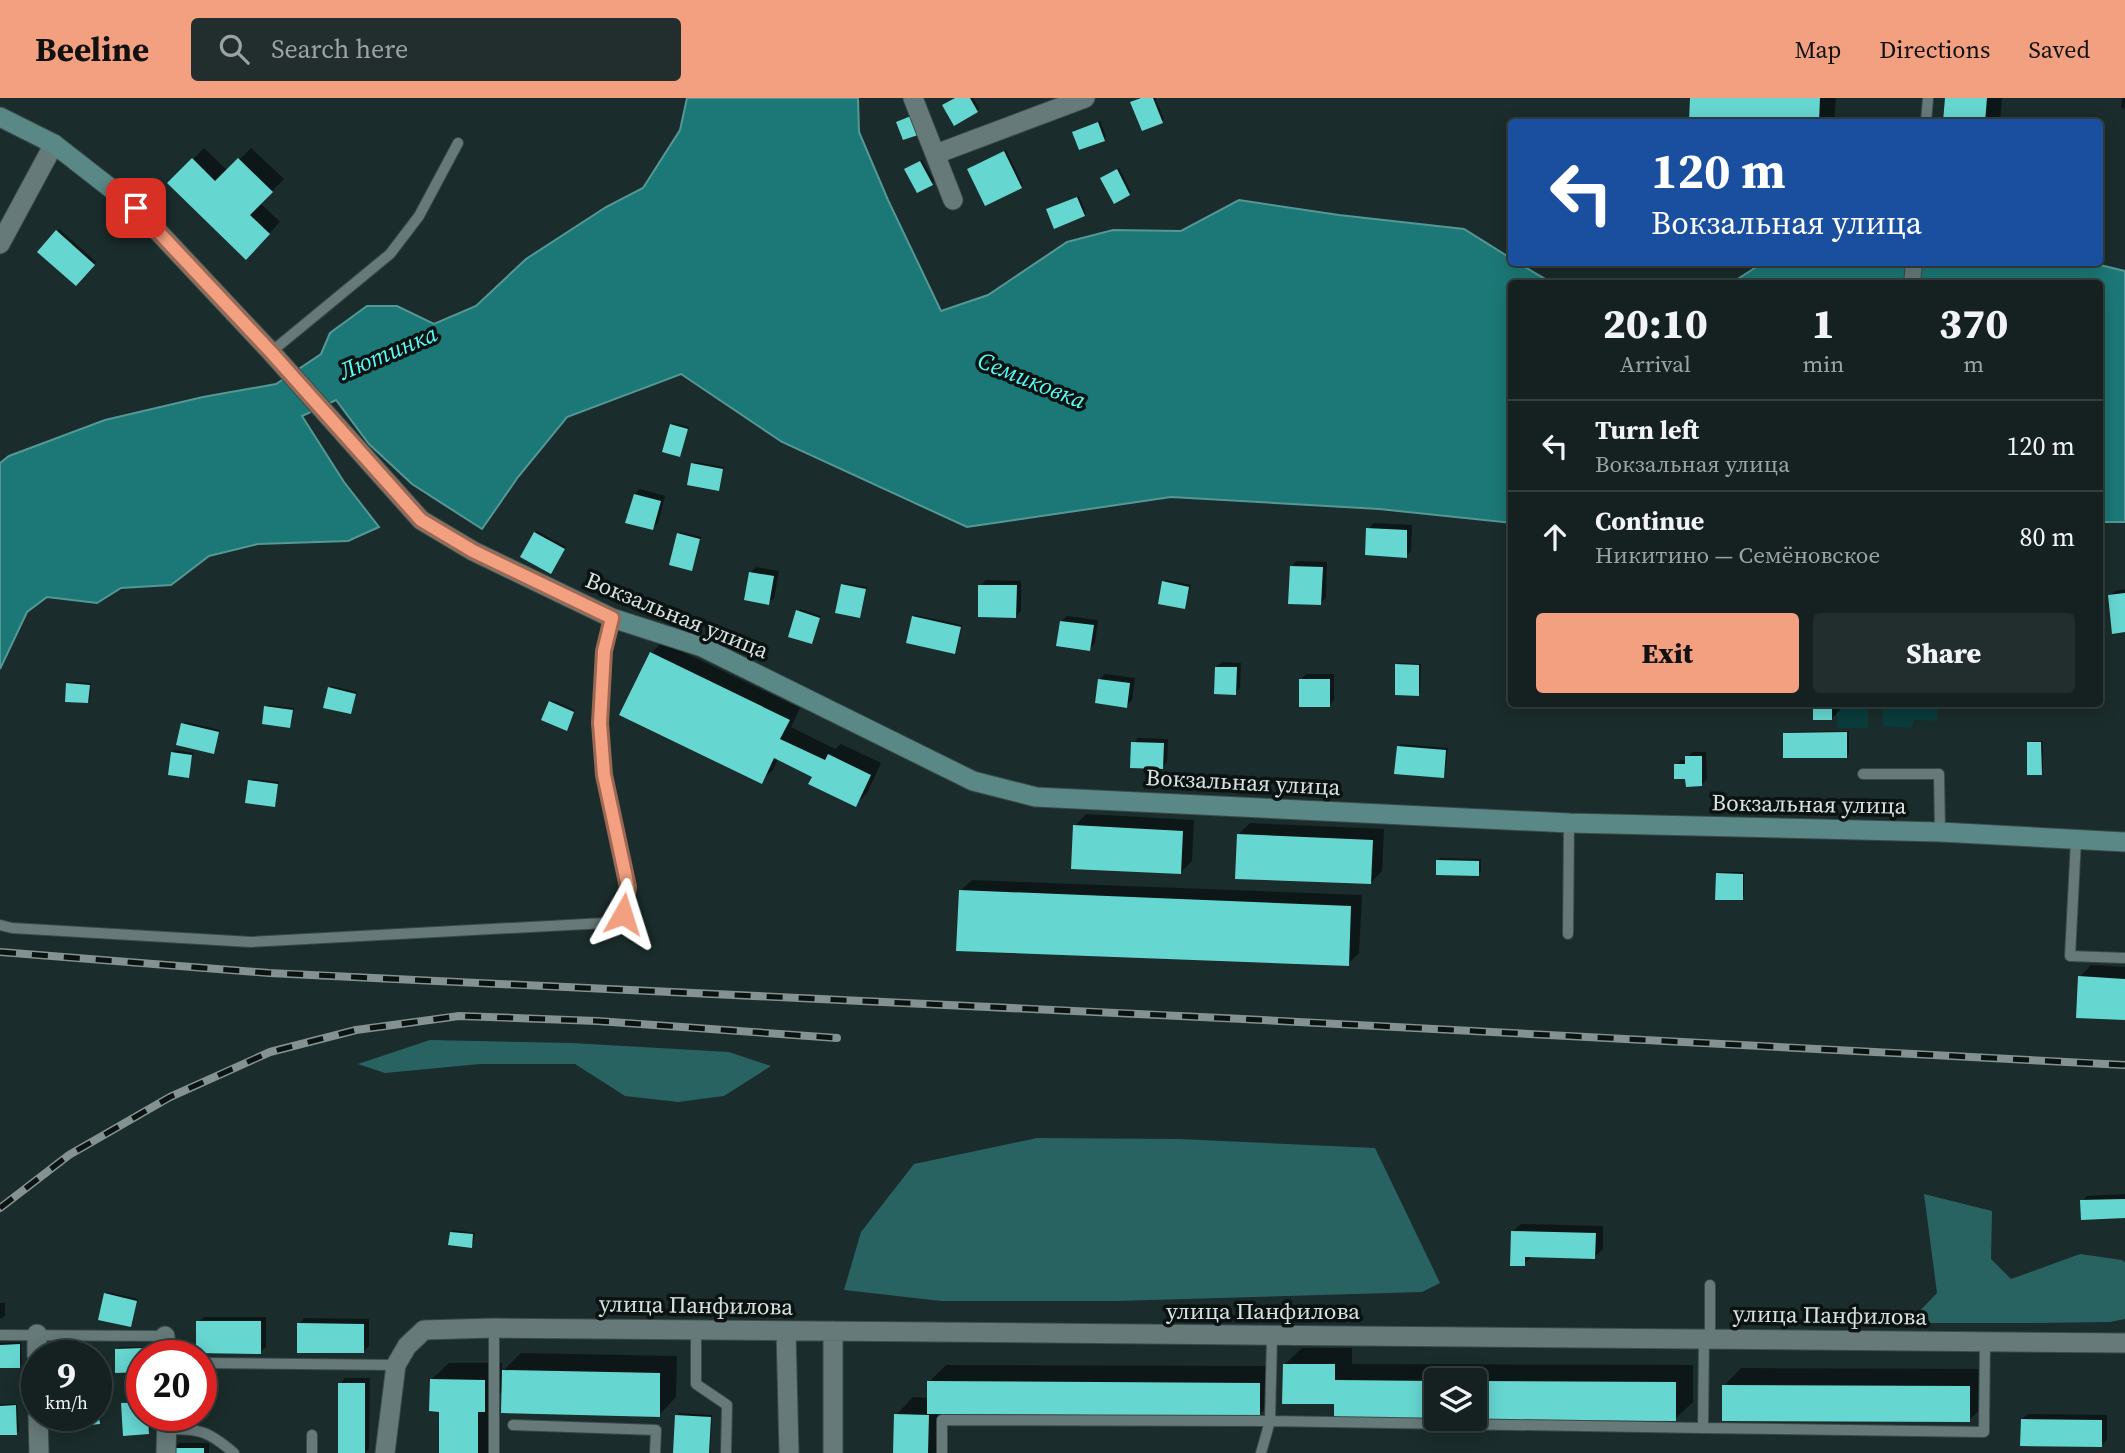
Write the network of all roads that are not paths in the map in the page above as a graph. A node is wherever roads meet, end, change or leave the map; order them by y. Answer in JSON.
{"nodes":[{"id":1,"x":913,"y":98,"type":"edge"},
{"id":2,"x":1084,"y":98,"type":"edge"},
{"id":3,"x":1928,"y":98,"type":"edge"},
{"id":4,"x":0,"y":117,"type":"edge"},
{"id":5,"x":1926,"y":119,"type":"edge"},
{"id":6,"x":458,"y":143,"type":"dead end"},
{"id":7,"x":54,"y":144,"type":"junction"},
{"id":8,"x":936,"y":154,"type":"junction"},
{"id":9,"x":953,"y":200,"type":"dead end"},
{"id":10,"x":0,"y":244,"type":"edge"},
{"id":11,"x":271,"y":352,"type":"junction"},
{"id":12,"x":612,"y":618,"type":"junction"},
{"id":13,"x":1863,"y":774,"type":"dead end"},
{"id":14,"x":1569,"y":823,"type":"junction"},
{"id":15,"x":1940,"y":832,"type":"junction"},
{"id":16,"x":2076,"y":840,"type":"junction"},
{"id":17,"x":2125,"y":842,"type":"edge"},
{"id":18,"x":0,"y":925,"type":"edge"},
{"id":19,"x":1568,"y":934,"type":"dead end"},
{"id":20,"x":2125,"y":958,"type":"edge"},
{"id":21,"x":1710,"y":1285,"type":"dead end"},
{"id":22,"x":494,"y":1328,"type":"junction"},
{"id":23,"x":696,"y":1330,"type":"junction"},
{"id":24,"x":786,"y":1331,"type":"junction"},
{"id":25,"x":833,"y":1331,"type":"junction"},
{"id":26,"x":37,"y":1334,"type":"junction"},
{"id":27,"x":0,"y":1335,"type":"edge"},
{"id":28,"x":1272,"y":1336,"type":"junction"},
{"id":29,"x":1707,"y":1338,"type":"junction"},
{"id":30,"x":37,"y":1340,"type":"edge"},
{"id":31,"x":126,"y":1342,"type":"edge"},
{"id":32,"x":1985,"y":1342,"type":"junction"},
{"id":33,"x":2125,"y":1343,"type":"edge"},
{"id":34,"x":217,"y":1363,"type":"edge"},
{"id":35,"x":396,"y":1365,"type":"junction"},
{"id":36,"x":1270,"y":1421,"type":"junction"},
{"id":37,"x":513,"y":1425,"type":"dead end"},
{"id":38,"x":1703,"y":1428,"type":"junction"},
{"id":39,"x":38,"y":1431,"type":"edge"},
{"id":40,"x":167,"y":1431,"type":"edge"},
{"id":41,"x":195,"y":1431,"type":"edge"},
{"id":42,"x":312,"y":1435,"type":"dead end"},
{"id":43,"x":38,"y":1453,"type":"edge"},
{"id":44,"x":166,"y":1453,"type":"edge"},
{"id":45,"x":234,"y":1453,"type":"edge"},
{"id":46,"x":312,"y":1453,"type":"edge"},
{"id":47,"x":385,"y":1453,"type":"edge"},
{"id":48,"x":494,"y":1453,"type":"edge"},
{"id":49,"x":655,"y":1453,"type":"edge"},
{"id":50,"x":726,"y":1453,"type":"edge"},
{"id":51,"x":789,"y":1453,"type":"edge"},
{"id":52,"x":833,"y":1453,"type":"edge"},
{"id":53,"x":942,"y":1453,"type":"edge"},
{"id":54,"x":1261,"y":1453,"type":"edge"}],
"edges":[{"from":1,"to":8,"type":"street"},
{"from":2,"to":8,"type":"street"},
{"from":3,"to":5,"type":"lane"},
{"from":4,"to":7,"type":"main road","name":"Вокзальная улица"},
{"from":6,"to":11,"type":"lane"},
{"from":7,"to":10,"type":"street"},
{"from":7,"to":11,"type":"main road","name":"Вокзальная улица"},
{"from":8,"to":9,"type":"street"},
{"from":11,"to":12,"type":"main road","name":"Вокзальная улица"},
{"from":12,"to":14,"type":"main road","name":"Вокзальная улица"},
{"from":12,"to":18,"type":"lane"},
{"from":13,"to":15,"type":"lane"},
{"from":14,"to":15,"type":"main road","name":"Вокзальная улица"},
{"from":14,"to":19,"type":"lane"},
{"from":15,"to":16,"type":"main road","name":"Вокзальная улица"},
{"from":16,"to":17,"type":"main road","name":"Вокзальная улица"},
{"from":16,"to":20,"type":"lane"},
{"from":21,"to":29,"type":"lane"},
{"from":22,"to":23,"type":"street","name":"улица Панфилова"},
{"from":22,"to":35,"type":"street","name":"улица Панфилова"},
{"from":22,"to":48,"type":"lane"},
{"from":23,"to":24,"type":"street","name":"улица Панфилова"},
{"from":23,"to":50,"type":"lane"},
{"from":24,"to":25,"type":"street","name":"улица Панфилова"},
{"from":24,"to":51,"type":"street"},
{"from":25,"to":28,"type":"street","name":"улица Панфилова"},
{"from":25,"to":52,"type":"street"},
{"from":26,"to":27,"type":"lane"},
{"from":26,"to":30,"type":"street"},
{"from":26,"to":31,"type":"lane"},
{"from":28,"to":29,"type":"street","name":"улица Панфилова"},
{"from":28,"to":36,"type":"lane"},
{"from":29,"to":32,"type":"street","name":"улица Панфилова"},
{"from":29,"to":38,"type":"lane"},
{"from":32,"to":33,"type":"street","name":"улица Панфилова"},
{"from":32,"to":38,"type":"lane"},
{"from":34,"to":35,"type":"lane"},
{"from":35,"to":47,"type":"street"},
{"from":36,"to":38,"type":"lane"},
{"from":36,"to":53,"type":"lane"},
{"from":36,"to":54,"type":"lane"},
{"from":37,"to":49,"type":"lane"},
{"from":39,"to":43,"type":"street"},
{"from":40,"to":44,"type":"street"},
{"from":41,"to":45,"type":"lane"},
{"from":42,"to":46,"type":"lane"}]}
